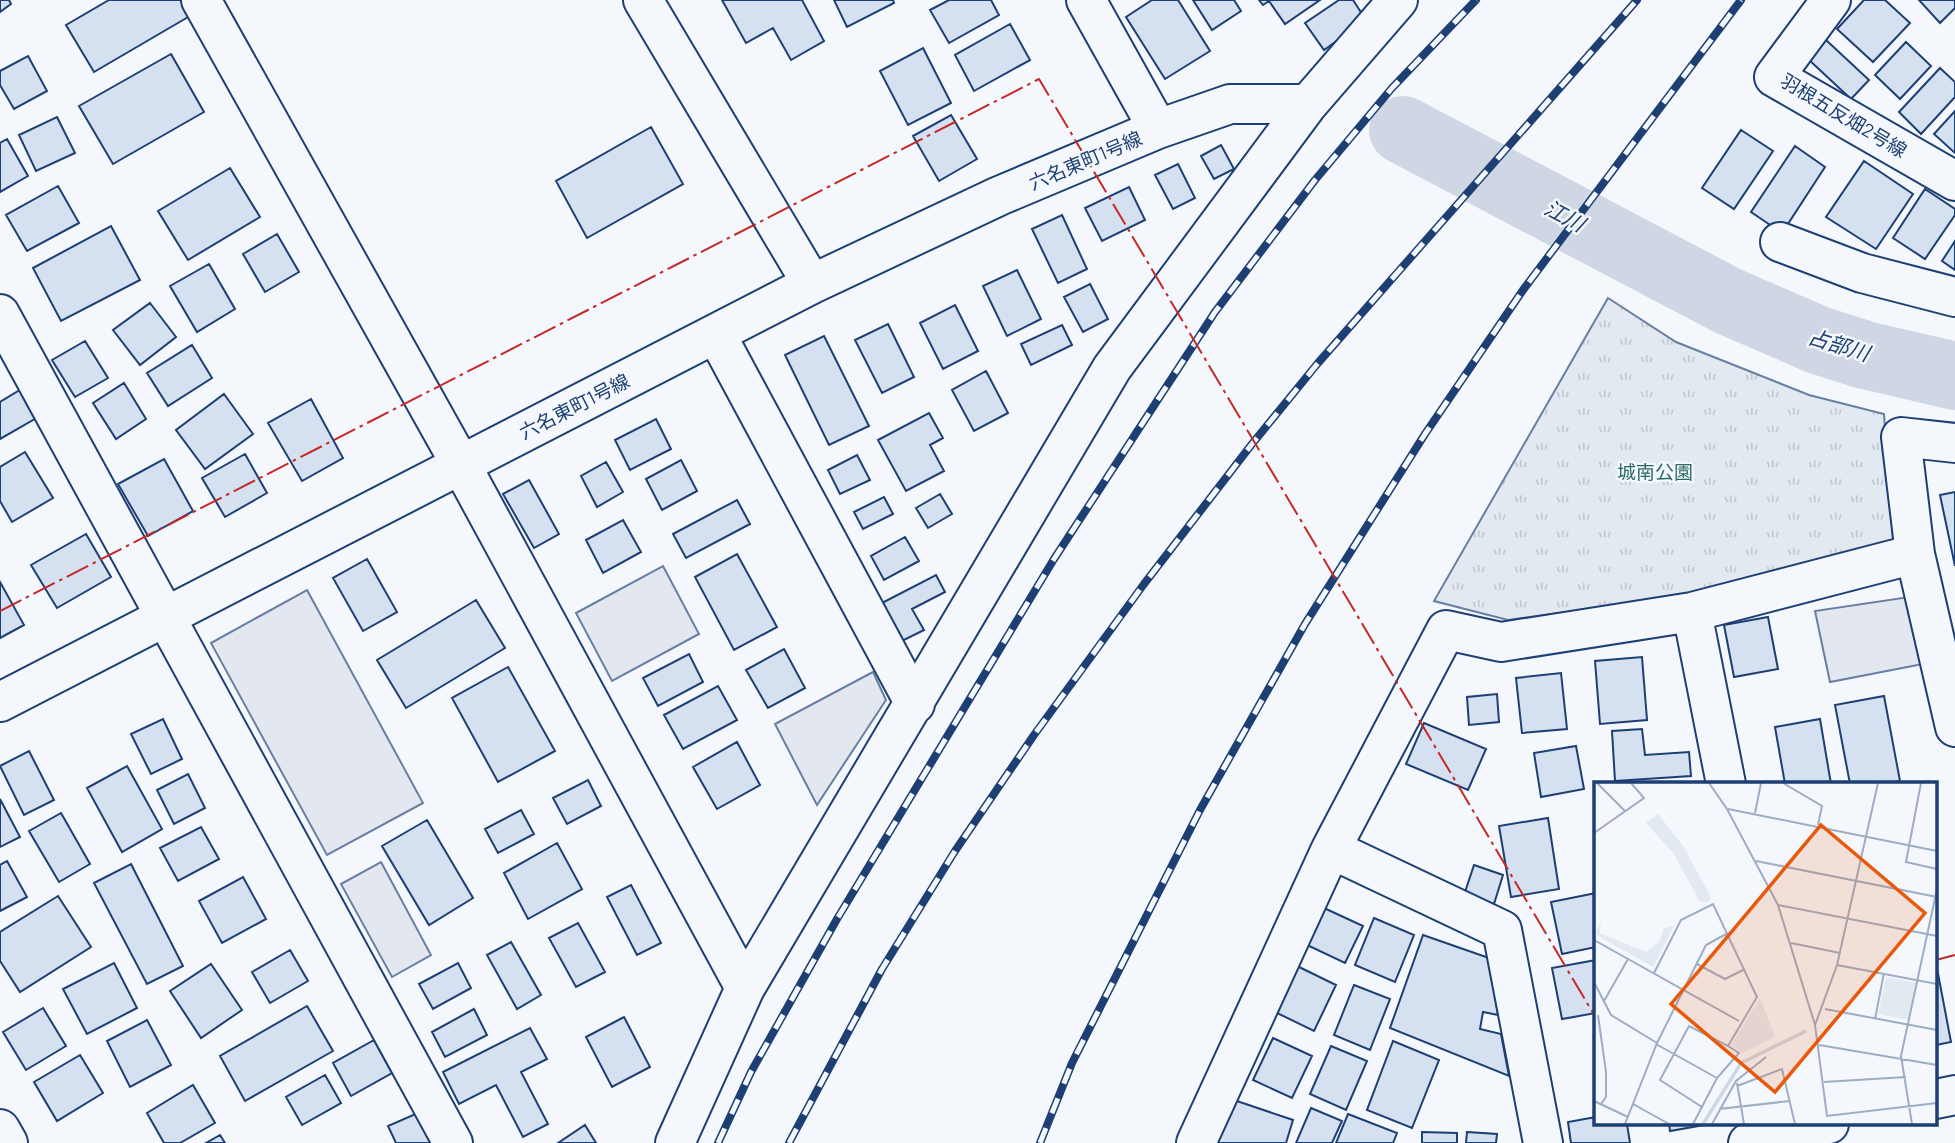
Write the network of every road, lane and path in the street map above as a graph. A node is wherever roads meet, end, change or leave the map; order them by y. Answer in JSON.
{"nodes":[{"id":1,"x":201,"y":0,"type":"edge"},
{"id":2,"x":643,"y":0,"type":"edge"},
{"id":3,"x":1086,"y":0,"type":"edge"},
{"id":4,"x":1398,"y":0,"type":"edge"},
{"id":5,"x":1831,"y":0,"type":"edge"},
{"id":6,"x":1308,"y":104,"type":"junction"},
{"id":7,"x":1158,"y":129,"type":"junction"},
{"id":8,"x":1955,"y":181,"type":"edge"},
{"id":9,"x":1780,"y":242,"type":"dead end"},
{"id":10,"x":812,"y":284,"type":"junction"},
{"id":11,"x":1955,"y":298,"type":"edge"},
{"id":12,"x":0,"y":314,"type":"edge"},
{"id":13,"x":716,"y":334,"type":"junction"},
{"id":14,"x":1955,"y":443,"type":"edge"},
{"id":15,"x":460,"y":463,"type":"junction"},
{"id":16,"x":1915,"y":554,"type":"junction"},
{"id":17,"x":1692,"y":612,"type":"junction"},
{"id":18,"x":165,"y":617,"type":"junction"},
{"id":19,"x":0,"y":702,"type":"edge"},
{"id":20,"x":915,"y":704,"type":"junction"},
{"id":21,"x":1955,"y":727,"type":"edge"},
{"id":22,"x":1726,"y":782,"type":"edge"},
{"id":23,"x":1331,"y":849,"type":"junction"},
{"id":24,"x":745,"y":988,"type":"junction"},
{"id":25,"x":0,"y":1129,"type":"edge"},
{"id":26,"x":1805,"y":1130,"type":"edge"},
{"id":27,"x":8,"y":1143,"type":"edge"},
{"id":28,"x":453,"y":1143,"type":"edge"},
{"id":29,"x":675,"y":1143,"type":"edge"},
{"id":30,"x":1196,"y":1143,"type":"edge"},
{"id":31,"x":1543,"y":1143,"type":"edge"},
{"id":32,"x":1748,"y":1143,"type":"edge"}],
"edges":[{"from":1,"to":15,"type":"street"},
{"from":2,"to":10,"type":"street"},
{"from":3,"to":7,"type":"street"},
{"from":4,"to":6,"type":"street"},
{"from":5,"to":8,"type":"street","name":"羽根五反畑2号線"},
{"from":6,"to":7,"type":"street","name":"六名東町1号線"},
{"from":6,"to":20,"type":"street"},
{"from":7,"to":10,"type":"street","name":"六名東町1号線"},
{"from":9,"to":11,"type":"street"},
{"from":10,"to":13,"type":"street","name":"六名東町1号線"},
{"from":12,"to":18,"type":"street"},
{"from":13,"to":15,"type":"street","name":"六名東町1号線"},
{"from":13,"to":20,"type":"street"},
{"from":14,"to":16,"type":"street"},
{"from":15,"to":18,"type":"street","name":"六名東町1号線"},
{"from":15,"to":24,"type":"street"},
{"from":16,"to":17,"type":"street"},
{"from":16,"to":21,"type":"street"},
{"from":17,"to":22,"type":"street"},
{"from":17,"to":23,"type":"street"},
{"from":18,"to":19,"type":"street","name":"六名東町1号線"},
{"from":18,"to":28,"type":"street"},
{"from":20,"to":24,"type":"street"},
{"from":23,"to":30,"type":"street"},
{"from":23,"to":31,"type":"street"},
{"from":24,"to":29,"type":"street"},
{"from":25,"to":27,"type":"street"},
{"from":26,"to":32,"type":"street"}]}
